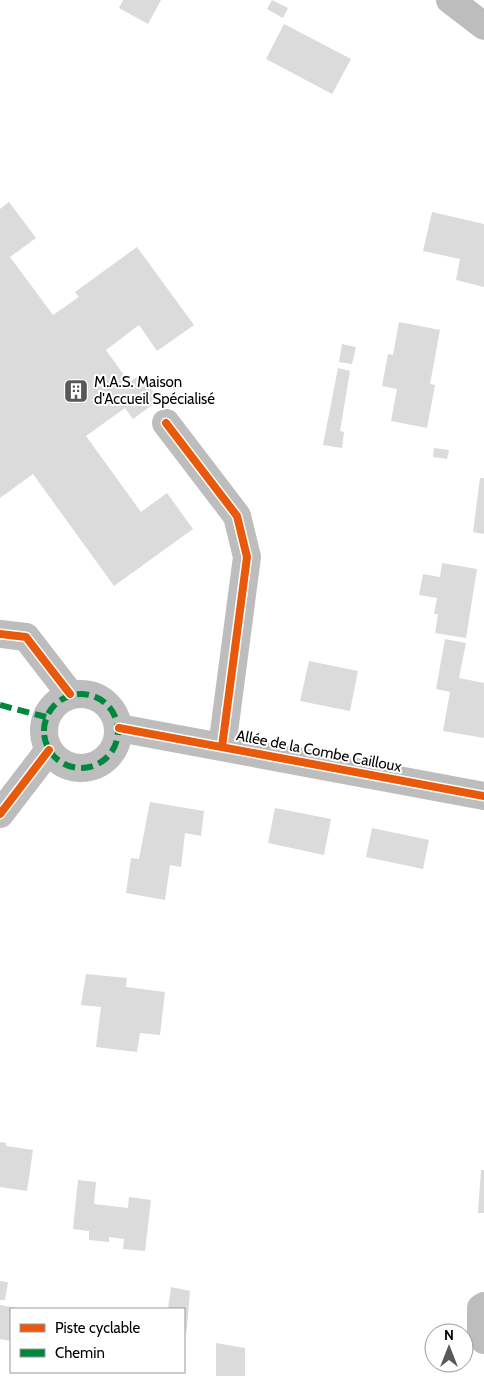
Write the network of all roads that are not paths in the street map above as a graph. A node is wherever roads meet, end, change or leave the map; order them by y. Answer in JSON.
{"nodes":[{"id":1,"x":450,"y":0,"type":"edge"},
{"id":2,"x":484,"y":26,"type":"edge"},
{"id":3,"x":166,"y":423,"type":"dead end"},
{"id":4,"x":0,"y":634,"type":"edge"},
{"id":5,"x":70,"y":694,"type":"junction"},
{"id":6,"x":119,"y":728,"type":"junction"},
{"id":7,"x":222,"y":747,"type":"junction"},
{"id":8,"x":49,"y":750,"type":"junction"},
{"id":9,"x":484,"y":796,"type":"edge"},
{"id":10,"x":0,"y":814,"type":"edge"},
{"id":11,"x":484,"y":1306,"type":"edge"},
{"id":12,"x":484,"y":1340,"type":"edge"}],
"edges":[{"from":1,"to":2,"type":"street"},
{"from":3,"to":7,"type":"street"},
{"from":4,"to":5,"type":"street"},
{"from":5,"to":6,"type":"street"},
{"from":5,"to":8,"type":"street"},
{"from":6,"to":7,"type":"street","name":"Allée de la Combe Cailloux"},
{"from":6,"to":8,"type":"street"},
{"from":7,"to":9,"type":"street","name":"Allée de la Combe Cailloux"},
{"from":8,"to":10,"type":"street"},
{"from":11,"to":12,"type":"street"}]}
